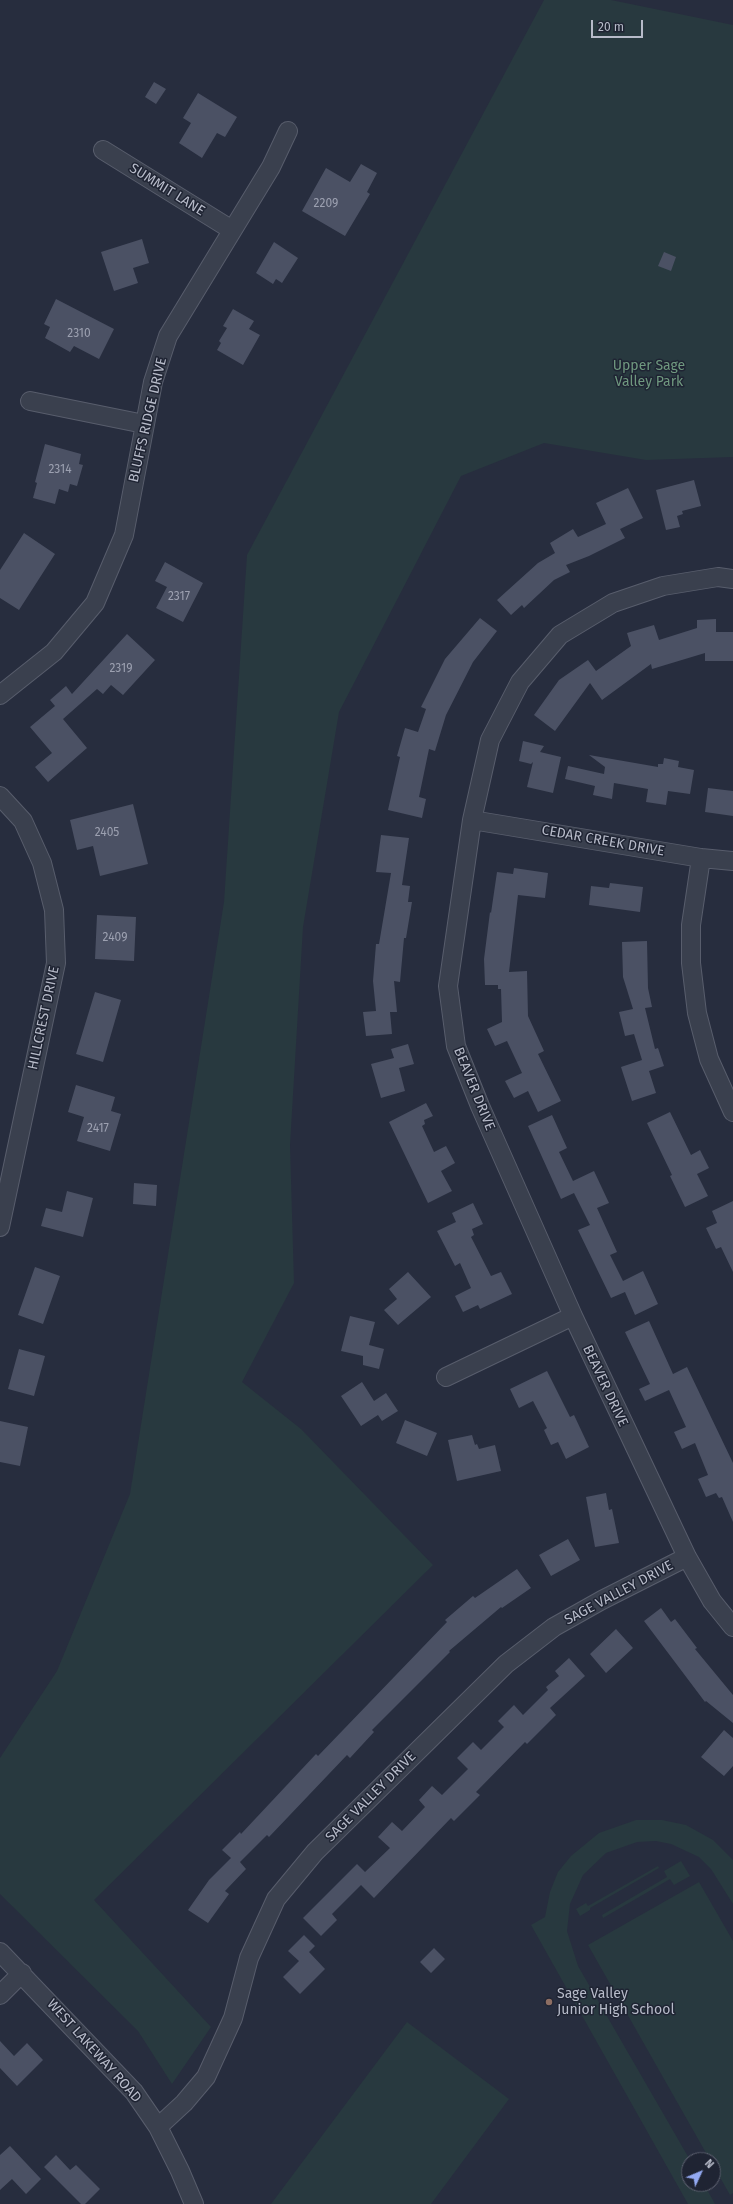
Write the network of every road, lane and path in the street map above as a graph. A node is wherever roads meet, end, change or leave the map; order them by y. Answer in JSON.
{"nodes":[{"id":1,"x":288,"y":131,"type":"dead end"},
{"id":2,"x":103,"y":150,"type":"dead end"},
{"id":3,"x":232,"y":230,"type":"junction"},
{"id":4,"x":30,"y":401,"type":"dead end"},
{"id":5,"x":144,"y":424,"type":"junction"},
{"id":6,"x":733,"y":579,"type":"edge"},
{"id":7,"x":0,"y":695,"type":"edge"},
{"id":8,"x":0,"y":796,"type":"edge"},
{"id":9,"x":472,"y":820,"type":"junction"},
{"id":10,"x":701,"y":858,"type":"junction"},
{"id":11,"x":733,"y":861,"type":"edge"},
{"id":12,"x":733,"y":1112,"type":"edge"},
{"id":13,"x":0,"y":1227,"type":"edge"},
{"id":14,"x":572,"y":1316,"type":"junction"},
{"id":15,"x":446,"y":1377,"type":"dead end"},
{"id":16,"x":687,"y":1557,"type":"junction"},
{"id":17,"x":733,"y":1627,"type":"edge"},
{"id":18,"x":0,"y":1952,"type":"edge"},
{"id":19,"x":22,"y":1973,"type":"junction"},
{"id":20,"x":0,"y":1995,"type":"edge"},
{"id":21,"x":158,"y":2127,"type":"junction"},
{"id":22,"x":194,"y":2204,"type":"edge"}],
"edges":[{"from":1,"to":3,"type":"street","name":"BLUFFS RIDGE DRIVE"},
{"from":2,"to":3,"type":"street","name":"SUMMIT LANE"},
{"from":3,"to":5,"type":"street","name":"BLUFFS RIDGE DRIVE"},
{"from":4,"to":5,"type":"street"},
{"from":5,"to":7,"type":"street","name":"BLUFFS RIDGE DRIVE"},
{"from":6,"to":9,"type":"street","name":"BEAVER DRIVE"},
{"from":8,"to":13,"type":"street","name":"HILLCREST DRIVE"},
{"from":9,"to":10,"type":"street","name":"CEDAR CREEK DRIVE"},
{"from":9,"to":14,"type":"street","name":"BEAVER DRIVE"},
{"from":10,"to":11,"type":"street","name":"CEDAR CREEK DRIVE"},
{"from":10,"to":12,"type":"street"},
{"from":14,"to":15,"type":"street"},
{"from":14,"to":16,"type":"street","name":"BEAVER DRIVE"},
{"from":16,"to":17,"type":"street","name":"BEAVER DRIVE"},
{"from":16,"to":21,"type":"street","name":"SAGE VALLEY DRIVE"},
{"from":18,"to":19,"type":"street","name":"WEST LAKEWAY ROAD"},
{"from":19,"to":20,"type":"street"},
{"from":19,"to":21,"type":"street","name":"WEST LAKEWAY ROAD"},
{"from":21,"to":22,"type":"street","name":"WEST LAKEWAY ROAD"}]}
